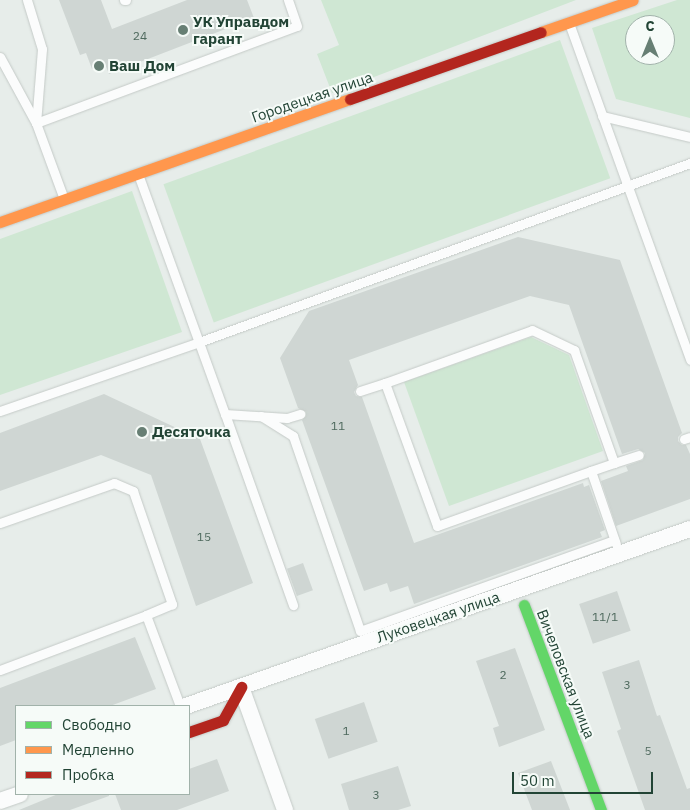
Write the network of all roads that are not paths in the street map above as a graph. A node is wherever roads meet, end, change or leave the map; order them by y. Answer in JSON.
{"nodes":[{"id":1,"x":27,"y":0,"type":"edge"},
{"id":2,"x":288,"y":0,"type":"edge"},
{"id":3,"x":633,"y":0,"type":"edge"},
{"id":4,"x":611,"y":4,"type":"edge"},
{"id":5,"x":569,"y":23,"type":"junction"},
{"id":6,"x":0,"y":57,"type":"edge"},
{"id":7,"x":602,"y":116,"type":"junction"},
{"id":8,"x":36,"y":123,"type":"junction"},
{"id":9,"x":690,"y":137,"type":"edge"},
{"id":10,"x":690,"y":162,"type":"edge"},
{"id":11,"x":138,"y":174,"type":"junction"},
{"id":12,"x":627,"y":185,"type":"junction"},
{"id":13,"x":64,"y":199,"type":"junction"},
{"id":14,"x":0,"y":222,"type":"edge"},
{"id":15,"x":199,"y":342,"type":"junction"},
{"id":16,"x":690,"y":360,"type":"edge"},
{"id":17,"x":385,"y":383,"type":"junction"},
{"id":18,"x":360,"y":391,"type":"dead end"},
{"id":19,"x":0,"y":410,"type":"edge"},
{"id":20,"x":225,"y":414,"type":"junction"},
{"id":21,"x":300,"y":414,"type":"dead end"},
{"id":22,"x":261,"y":416,"type":"junction"},
{"id":23,"x":638,"y":455,"type":"dead end"},
{"id":24,"x":614,"y":463,"type":"junction"},
{"id":25,"x":591,"y":471,"type":"junction"},
{"id":26,"x":0,"y":523,"type":"edge"},
{"id":27,"x":690,"y":529,"type":"edge"},
{"id":28,"x":616,"y":547,"type":"junction"},
{"id":29,"x":293,"y":605,"type":"dead end"},
{"id":30,"x":524,"y":605,"type":"dead end"},
{"id":31,"x":146,"y":614,"type":"junction"},
{"id":32,"x":0,"y":670,"type":"edge"},
{"id":33,"x":241,"y":687,"type":"junction"},
{"id":34,"x":180,"y":705,"type":"edge"},
{"id":35,"x":189,"y":705,"type":"edge"},
{"id":36,"x":190,"y":732,"type":"edge"},
{"id":37,"x":17,"y":795,"type":"edge"},
{"id":38,"x":0,"y":801,"type":"edge"},
{"id":39,"x":285,"y":810,"type":"edge"},
{"id":40,"x":601,"y":810,"type":"edge"}],
"edges":[{"from":1,"to":8,"type":"lane"},
{"from":2,"to":8,"type":"lane"},
{"from":3,"to":4,"type":"street","name":"Городецкая улица"},
{"from":4,"to":5,"type":"street","name":"Городецкая улица"},
{"from":5,"to":7,"type":"lane"},
{"from":5,"to":11,"type":"street","name":"Городецкая улица"},
{"from":6,"to":8,"type":"lane"},
{"from":7,"to":9,"type":"lane"},
{"from":7,"to":12,"type":"lane"},
{"from":8,"to":13,"type":"lane"},
{"from":10,"to":12,"type":"lane"},
{"from":11,"to":13,"type":"street","name":"Городецкая улица"},
{"from":11,"to":15,"type":"lane"},
{"from":12,"to":15,"type":"lane"},
{"from":12,"to":16,"type":"lane"},
{"from":13,"to":14,"type":"street","name":"Городецкая улица"},
{"from":15,"to":19,"type":"lane"},
{"from":15,"to":20,"type":"lane"},
{"from":17,"to":18,"type":"lane"},
{"from":17,"to":24,"type":"lane"},
{"from":17,"to":25,"type":"lane"},
{"from":20,"to":22,"type":"lane"},
{"from":20,"to":29,"type":"lane"},
{"from":21,"to":22,"type":"lane"},
{"from":22,"to":28,"type":"lane"},
{"from":23,"to":24,"type":"lane"},
{"from":24,"to":25,"type":"lane"},
{"from":25,"to":28,"type":"lane"},
{"from":26,"to":31,"type":"lane"},
{"from":27,"to":28,"type":"street","name":"Луковецкая улица"},
{"from":28,"to":33,"type":"street","name":"Луковецкая улица"},
{"from":30,"to":40,"type":"street","name":"Вичеловская улица"},
{"from":31,"to":32,"type":"lane"},
{"from":31,"to":34,"type":"lane"},
{"from":33,"to":35,"type":"street","name":"Луковецкая улица"},
{"from":33,"to":36,"type":"street"},
{"from":33,"to":39,"type":"street"},
{"from":37,"to":38,"type":"street"}]}
